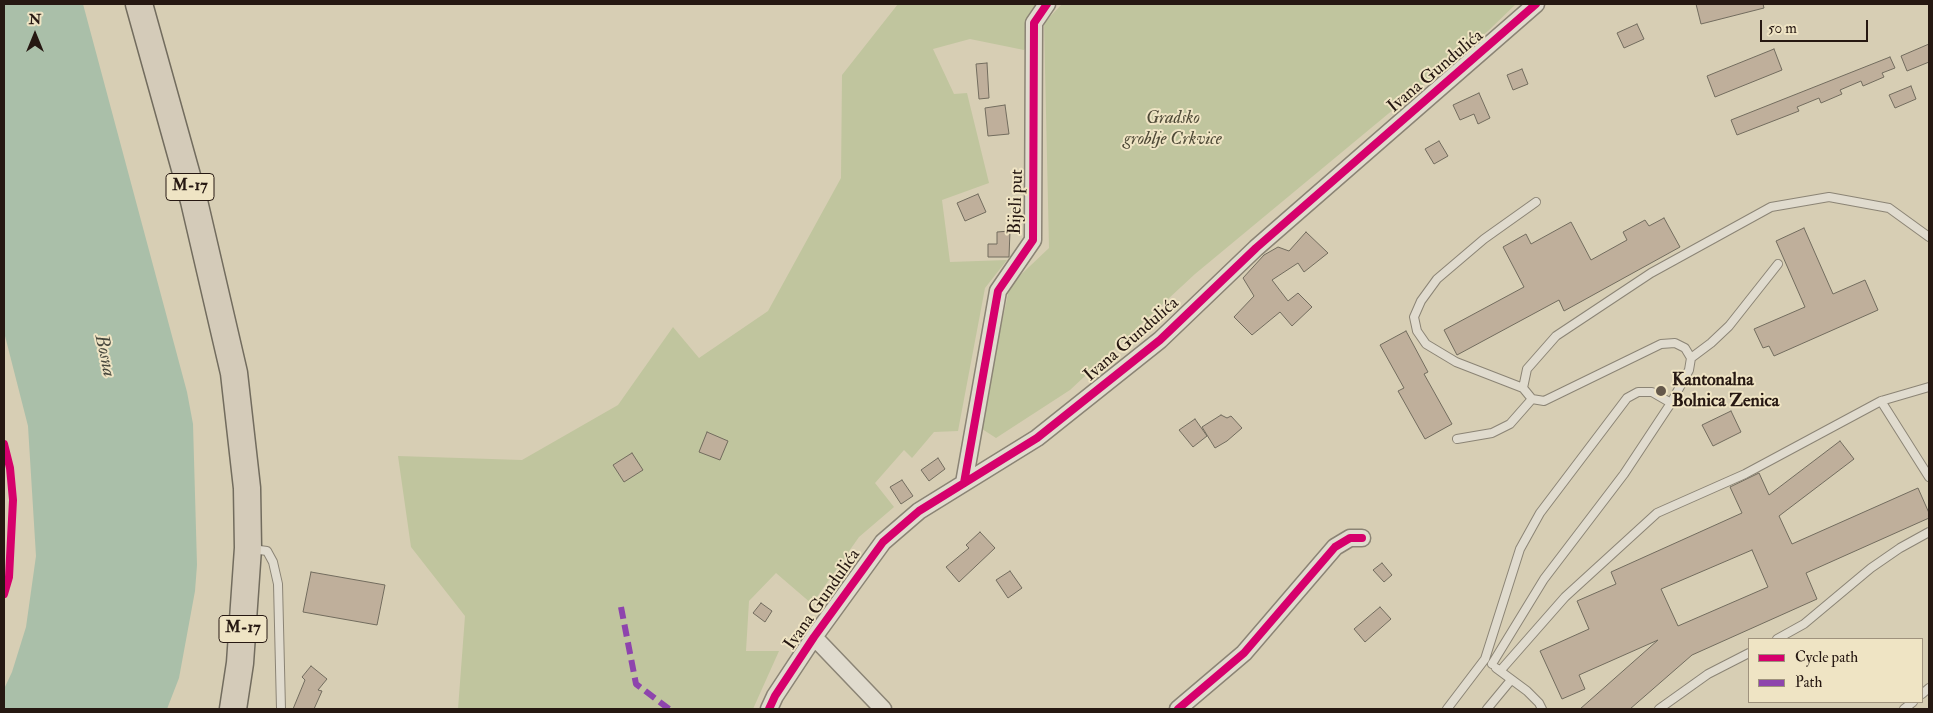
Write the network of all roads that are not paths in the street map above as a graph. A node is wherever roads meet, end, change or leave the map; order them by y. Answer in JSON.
{"nodes":[{"id":1,"x":139,"y":4,"type":"edge"},
{"id":2,"x":1047,"y":4,"type":"edge"},
{"id":3,"x":1536,"y":4,"type":"edge"},
{"id":4,"x":1536,"y":202,"type":"dead end"},
{"id":5,"x":1929,"y":237,"type":"edge"},
{"id":6,"x":1778,"y":264,"type":"dead end"},
{"id":7,"x":1691,"y":358,"type":"junction"},
{"id":8,"x":1929,"y":387,"type":"edge"},
{"id":9,"x":1523,"y":388,"type":"junction"},
{"id":10,"x":1532,"y":399,"type":"junction"},
{"id":11,"x":1881,"y":400,"type":"junction"},
{"id":12,"x":1671,"y":403,"type":"junction"},
{"id":13,"x":1457,"y":439,"type":"dead end"},
{"id":14,"x":1929,"y":477,"type":"edge"},
{"id":15,"x":964,"y":482,"type":"junction"},
{"id":16,"x":1929,"y":532,"type":"edge"},
{"id":17,"x":1362,"y":538,"type":"dead end"},
{"id":18,"x":248,"y":548,"type":"junction"},
{"id":19,"x":814,"y":637,"type":"junction"},
{"id":20,"x":1779,"y":638,"type":"edge"},
{"id":21,"x":1748,"y":654,"type":"edge"},
{"id":22,"x":1485,"y":659,"type":"junction"},
{"id":23,"x":1492,"y":664,"type":"junction"},
{"id":24,"x":1500,"y":671,"type":"junction"},
{"id":25,"x":1510,"y":680,"type":"junction"},
{"id":26,"x":233,"y":709,"type":"edge"},
{"id":27,"x":281,"y":709,"type":"edge"},
{"id":28,"x":769,"y":709,"type":"edge"},
{"id":29,"x":883,"y":709,"type":"edge"},
{"id":30,"x":1178,"y":709,"type":"edge"},
{"id":31,"x":1447,"y":709,"type":"edge"},
{"id":32,"x":1487,"y":709,"type":"edge"},
{"id":33,"x":1542,"y":709,"type":"edge"},
{"id":34,"x":1660,"y":709,"type":"edge"}],
"edges":[{"from":1,"to":18,"type":"highway","number":"M-17"},
{"from":2,"to":15,"type":"street","name":"Bijeli put"},
{"from":3,"to":15,"type":"street","name":"Ivana Gundulića"},
{"from":4,"to":9,"type":"lane"},
{"from":5,"to":9,"type":"lane"},
{"from":6,"to":7,"type":"lane"},
{"from":7,"to":10,"type":"lane"},
{"from":7,"to":12,"type":"lane"},
{"from":8,"to":11,"type":"lane"},
{"from":9,"to":10,"type":"lane"},
{"from":10,"to":13,"type":"lane"},
{"from":11,"to":14,"type":"lane"},
{"from":11,"to":24,"type":"lane"},
{"from":12,"to":22,"type":"lane"},
{"from":12,"to":23,"type":"lane"},
{"from":15,"to":19,"type":"street","name":"Ivana Gundulića"},
{"from":16,"to":20,"type":"lane"},
{"from":17,"to":30,"type":"street"},
{"from":18,"to":26,"type":"highway","number":"M-17"},
{"from":18,"to":27,"type":"lane"},
{"from":19,"to":28,"type":"street","name":"Ivana Gundulića"},
{"from":19,"to":29,"type":"street"},
{"from":21,"to":34,"type":"lane"},
{"from":22,"to":23,"type":"lane"},
{"from":22,"to":31,"type":"lane"},
{"from":23,"to":24,"type":"lane"},
{"from":24,"to":25,"type":"lane"},
{"from":25,"to":32,"type":"lane"},
{"from":25,"to":33,"type":"lane"}]}
